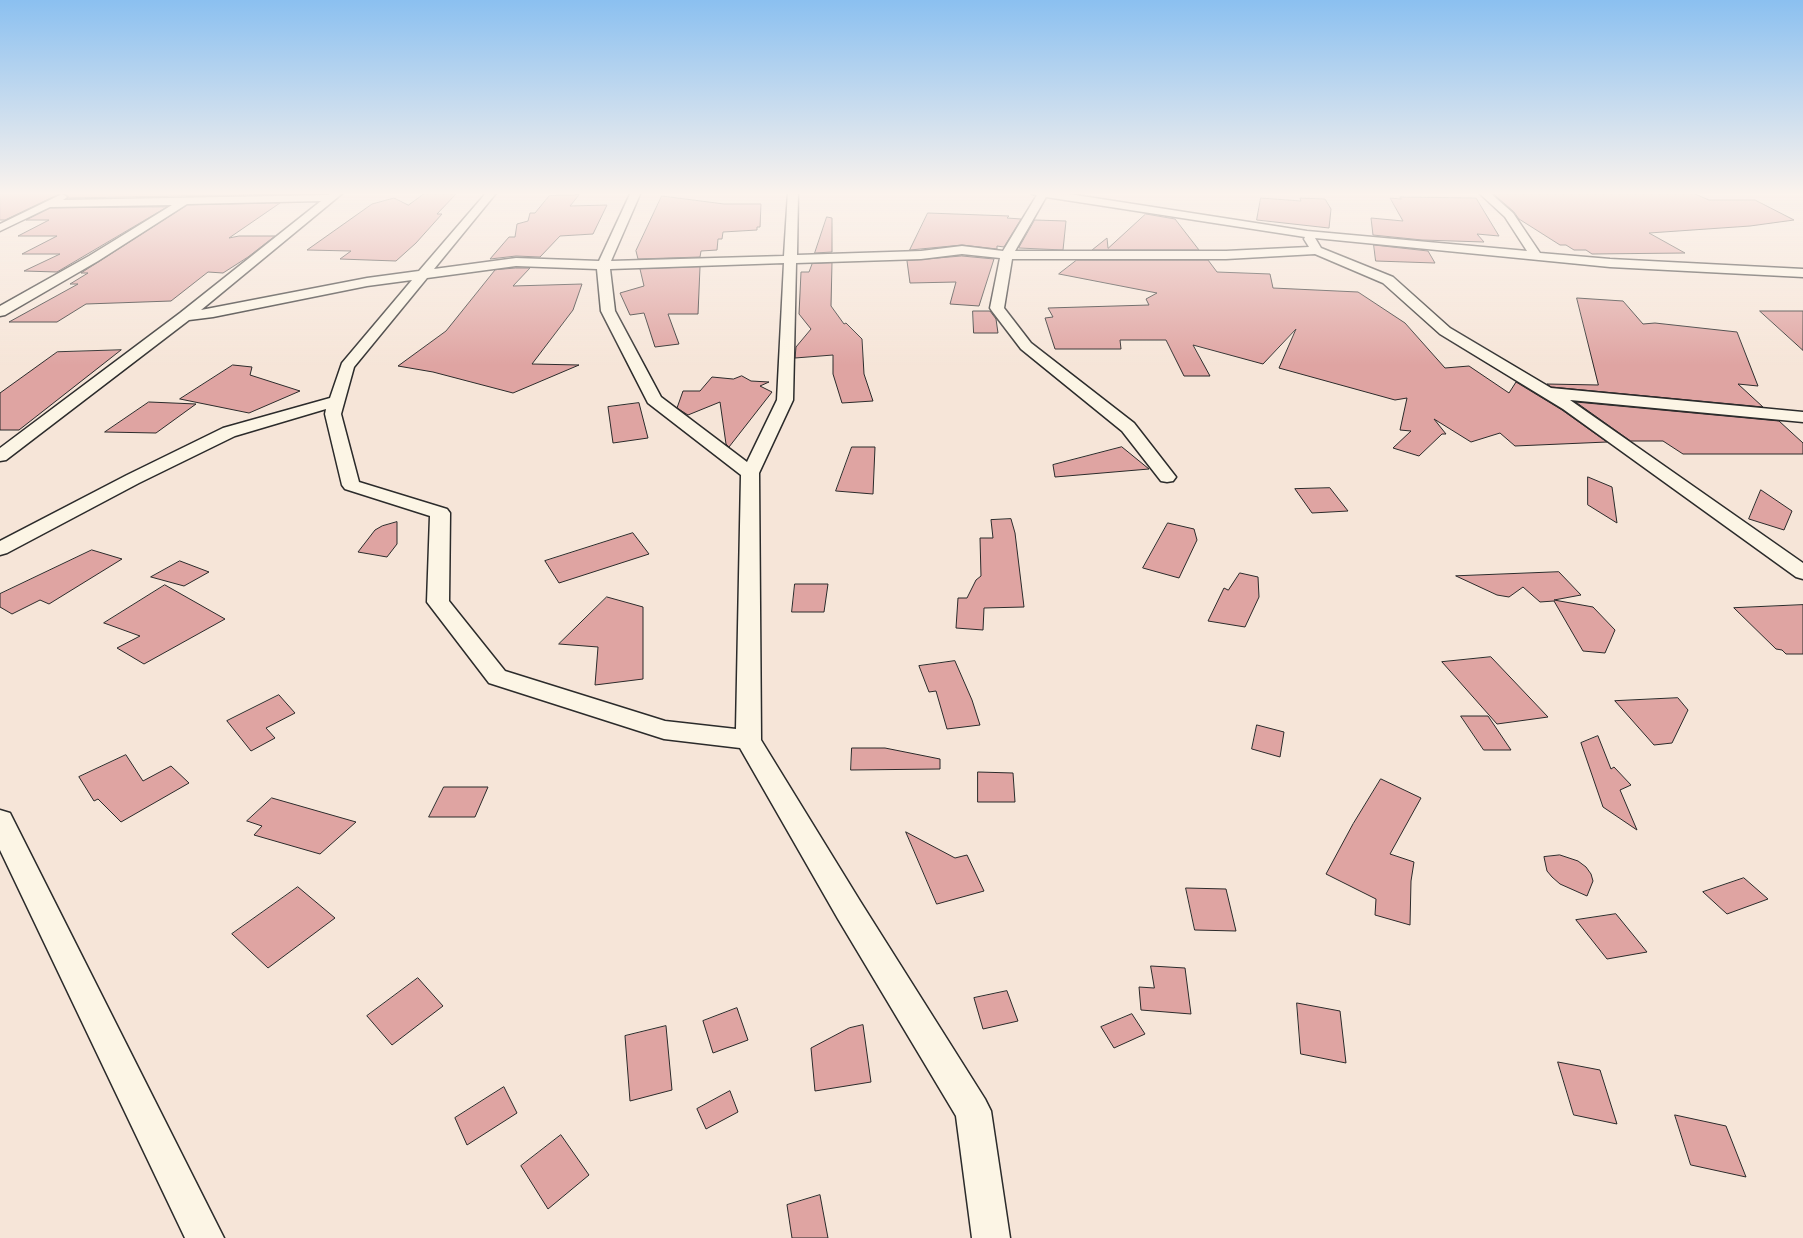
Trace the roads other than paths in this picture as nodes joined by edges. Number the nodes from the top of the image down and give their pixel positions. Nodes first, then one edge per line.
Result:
1 (106, 250) edge
2 (267, 250) edge
3 (443, 250) edge
4 (610, 250) edge
5 (790, 250) edge
6 (1010, 250) edge
7 (1318, 250) joint
8 (1471, 250) edge
9 (1532, 250) edge
10 (1007, 255) junction
11 (1536, 256) junction
12 (790, 258) junction
13 (603, 265) junction
14 (1802, 273) edge
15 (422, 275) junction
16 (0, 312) edge
17 (185, 316) junction
18 (1545, 393) junction
19 (337, 401) junction
20 (1803, 417) edge
21 (0, 456) edge
22 (750, 473) junction
23 (1167, 477) dead end
24 (0, 549) edge
25 (1803, 573) edge
26 (748, 740) junction
27 (0, 821) edge
28 (205, 1238) edge
29 (991, 1238) edge

1 - 16 street
2 - 17 street
3 - 15 street
4 - 13 street
5 - 12 street
6 - 10 street
7 - 10 street
7 - 18 street
8 - 11 street
9 - 11 street
10 - 12 street
10 - 23 street
11 - 14 street
12 - 13 street
12 - 22 street
13 - 15 street
13 - 22 street
15 - 17 street
15 - 19 street
17 - 21 street
18 - 20 street
18 - 25 street
19 - 24 street
19 - 26 street
22 - 26 street
26 - 29 street
27 - 28 street

